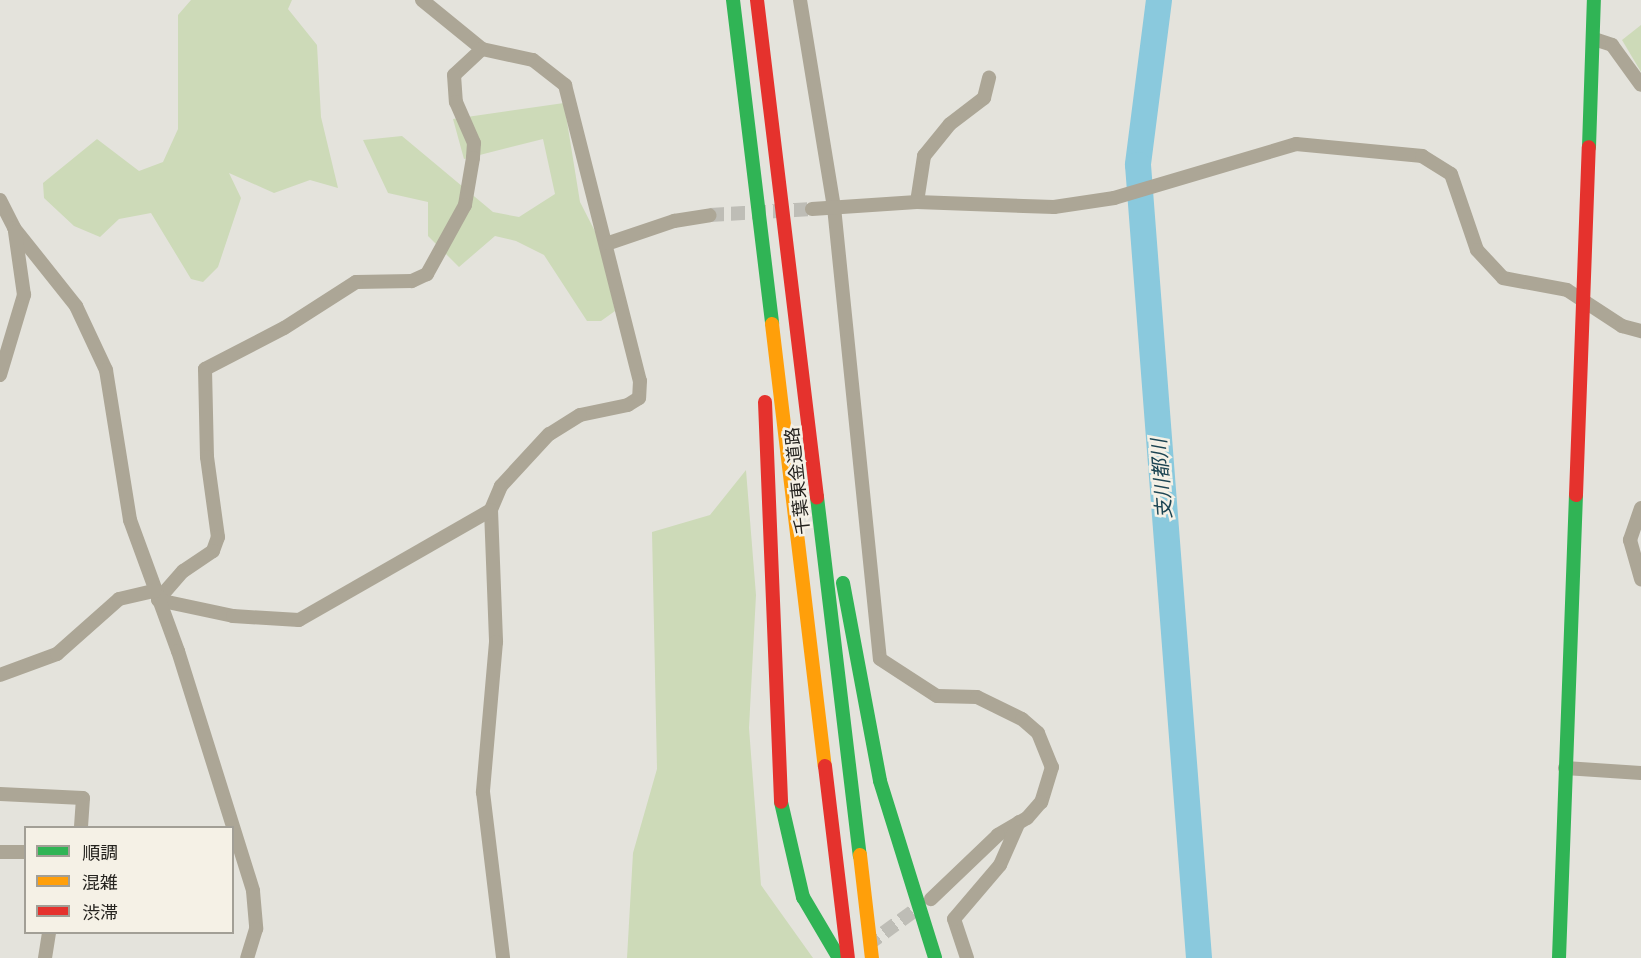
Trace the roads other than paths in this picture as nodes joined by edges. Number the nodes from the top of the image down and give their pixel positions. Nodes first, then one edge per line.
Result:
1 (422, 0) edge
2 (733, 0) edge
3 (757, 0) edge
4 (800, 0) edge
5 (1594, 0) edge
6 (1594, 39) junction
7 (482, 49) junction
8 (989, 78) dead end
9 (1641, 85) edge
10 (745, 108) junction
11 (0, 200) edge
12 (917, 202) junction
13 (834, 207) junction
14 (812, 209) tunnel mouth
15 (710, 215) tunnel mouth
16 (14, 228) junction
17 (609, 243) junction
18 (1584, 298) junction
19 (1641, 331) edge
20 (6, 337) edge
21 (0, 375) edge
22 (813, 451) junction
23 (1641, 508) edge
24 (491, 510) junction
25 (1641, 579) edge
26 (157, 595) junction
27 (0, 675) edge
28 (1565, 768) junction
29 (1641, 773) edge
30 (0, 794) edge
31 (1019, 822) junction
32 (81, 826) edge
33 (232, 826) edge
34 (234, 832) edge
35 (0, 852) edge
36 (24, 852) edge
37 (931, 899) tunnel mouth
38 (49, 934) edge
39 (45, 958) edge
40 (247, 958) edge
41 (503, 958) edge
42 (838, 958) edge
43 (848, 958) edge
44 (872, 958) edge
45 (935, 958) edge
46 (967, 958) edge
47 (1559, 958) edge

1 - 7 street
2 - 10 main road
3 - 22 main road, 千葉東金道路
4 - 13 street
5 - 6 main road
6 - 9 street
6 - 18 main road
7 - 17 street
7 - 26 street
8 - 12 street
10 - 42 main road
10 - 43 main road
11 - 16 street
12 - 13 street
12 - 18 street
13 - 14 street
13 - 31 street
15 - 17 street
16 - 20 street
16 - 26 street
17 - 24 street
18 - 19 street
18 - 28 main road
20 - 21 street
22 - 44 main road, 千葉東金道路
22 - 45 main road
23 - 25 street
24 - 26 street
24 - 41 street
26 - 27 street
26 - 33 street
28 - 29 street
28 - 47 main road
30 - 32 street
31 - 37 street
31 - 46 street
34 - 40 street
35 - 36 street
38 - 39 street

